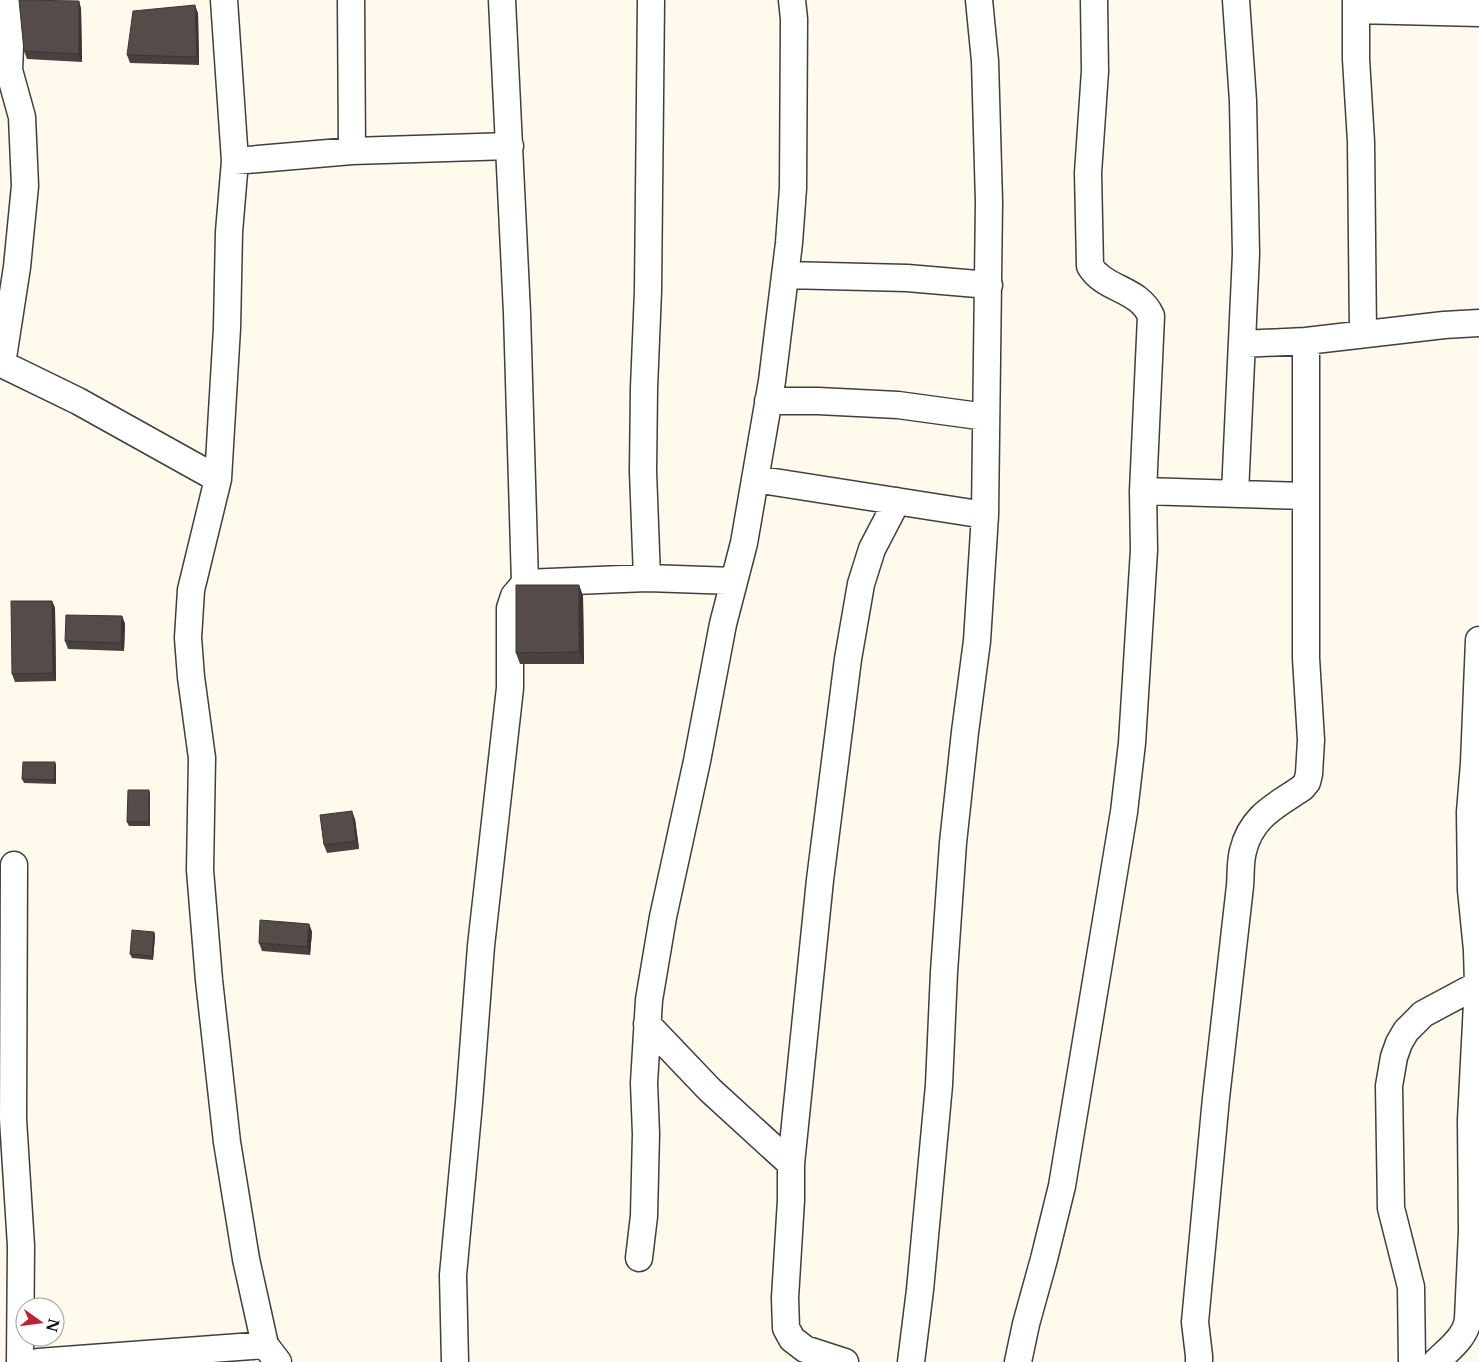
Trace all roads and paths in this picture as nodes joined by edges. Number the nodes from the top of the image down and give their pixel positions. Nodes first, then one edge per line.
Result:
1 (12, 0) edge
2 (224, 0) edge
3 (351, 0) edge
4 (502, 0) edge
5 (651, 0) edge
6 (792, 0) edge
7 (979, 0) edge
8 (1094, 0) edge
9 (1236, 0) edge
10 (1356, 5) edge
11 (1479, 13) edge
12 (5, 70) edge
13 (510, 146) junction
14 (352, 151) junction
15 (235, 161) junction
16 (785, 275) junction
17 (989, 285) junction
18 (1479, 323) edge
19 (1363, 334) junction
20 (1306, 341) junction
21 (1242, 344) junction
22 (1, 364) edge
23 (768, 401) junction
24 (986, 417) junction
25 (218, 479) junction
26 (755, 479) junction
27 (1143, 491) junction
28 (1235, 493) junction
29 (1306, 496) junction
30 (897, 501) junction
31 (985, 515) junction
32 (647, 578) junction
33 (734, 581) junction
34 (525, 583) junction
35 (1479, 640) edge
36 (1477, 763) edge
37 (14, 866) dead end
38 (1479, 984) edge
39 (647, 1024) junction
40 (791, 1164) junction
41 (639, 1258) dead end
42 (272, 1354) edge
43 (20, 1362) edge
44 (38, 1362) edge
45 (455, 1362) edge
46 (845, 1362) edge
47 (911, 1362) edge
48 (1018, 1362) edge
49 (1199, 1362) edge
50 (1412, 1362) edge
51 (1436, 1362) edge

1 - 12 street
2 - 15 street
3 - 14 street
4 - 13 street
5 - 32 street
6 - 16 street
7 - 17 street
8 - 27 street
9 - 21 street
10 - 11 street
10 - 19 street
12 - 22 street
13 - 14 street
13 - 34 street
14 - 15 street
15 - 25 street
16 - 17 street
16 - 23 street
17 - 24 street
18 - 19 street
19 - 20 street
20 - 21 street
20 - 29 street
21 - 28 street
22 - 25 street
23 - 24 street
23 - 26 street
24 - 31 street
25 - 42 street
26 - 30 street
26 - 33 street
27 - 28 street
27 - 48 street
28 - 29 street
29 - 49 street
30 - 31 street
30 - 40 street
31 - 47 street
32 - 33 street
32 - 34 street
33 - 39 street
34 - 45 street
35 - 36 street
36 - 38 street
37 - 43 street
38 - 50 street
38 - 51 street
39 - 40 street
39 - 41 street
40 - 46 street
42 - 44 street

